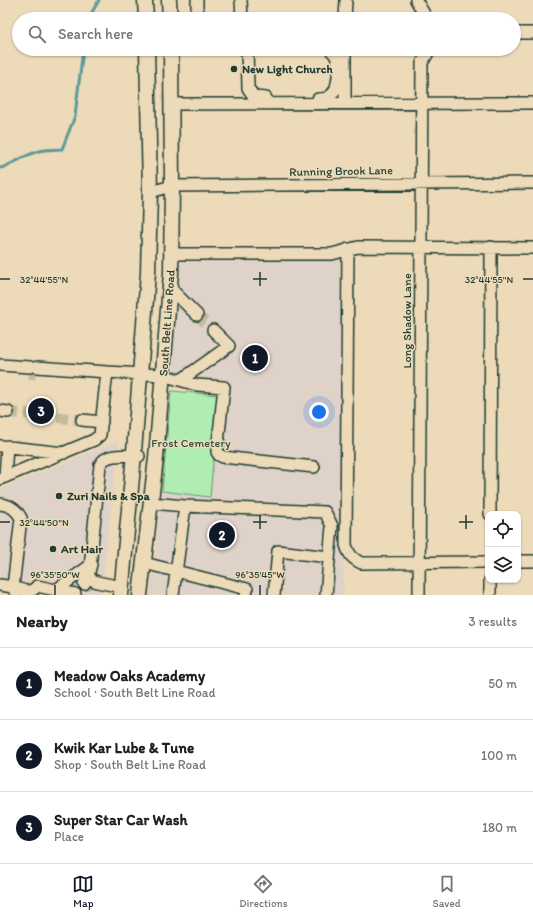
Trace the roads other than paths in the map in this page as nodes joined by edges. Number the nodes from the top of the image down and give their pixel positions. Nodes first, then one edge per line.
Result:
1 (145, 0) edge
2 (169, 0) edge
3 (197, 0) edge
4 (241, 0) edge
5 (346, 0) edge
6 (416, 0) edge
7 (146, 12) edge
8 (170, 12) edge
9 (197, 12) edge
10 (242, 12) edge
11 (345, 12) edge
12 (424, 12) edge
13 (521, 33) edge
14 (533, 33) edge
15 (146, 56) edge
16 (171, 56) edge
17 (248, 56) edge
18 (335, 56) edge
19 (345, 56) edge
20 (426, 56) edge
21 (345, 103) junction
22 (421, 103) junction
23 (533, 103) edge
24 (171, 104) junction
25 (533, 183) edge
26 (421, 184) junction
27 (172, 186) junction
28 (150, 192) junction
29 (421, 246) junction
30 (491, 247) junction
31 (533, 248) edge
32 (348, 249) junction
33 (171, 254) junction
34 (170, 288) junction
35 (197, 315) tunnel mouth
36 (213, 330) tunnel mouth
37 (4, 365) edge
38 (107, 372) junction
39 (140, 373) junction
40 (162, 375) junction
41 (181, 380) junction
42 (82, 420) tunnel mouth
43 (102, 422) junction
44 (3, 446) edge
45 (65, 453) junction
46 (136, 456) junction
47 (314, 467) dead end
48 (2, 478) edge
49 (150, 502) junction
50 (0, 504) edge
51 (185, 506) junction
52 (490, 511) edge
53 (329, 557) junction
54 (521, 561) edge
55 (533, 561) edge
56 (420, 562) junction
57 (485, 562) edge
58 (144, 563) junction
59 (91, 565) junction
60 (177, 571) junction
61 (490, 583) edge
62 (0, 585) edge
63 (56, 590) junction
64 (15, 591) edge
65 (121, 591) edge
66 (75, 594) edge
67 (140, 595) edge
68 (173, 595) edge
69 (246, 595) edge
70 (274, 595) edge
71 (326, 595) edge
72 (420, 595) edge
73 (490, 595) edge

1 - 7 main road
2 - 8 main road
3 - 9 street
4 - 10 street
5 - 11 street
6 - 12 street
13 - 14 street
15 - 28 main road, South Belt Line Road
16 - 24 main road, South Belt Line Road
17 - 18 street
19 - 21 street
20 - 22 street, Long Shadow Lane
21 - 22 street
21 - 24 street
22 - 23 street
22 - 26 street, Long Shadow Lane
24 - 27 main road, South Belt Line Road
25 - 26 street, Running Brook Lane
26 - 27 street, Running Brook Lane
26 - 29 street, Long Shadow Lane
27 - 28 street, Running Brook Lane
27 - 33 main road, South Belt Line Road
28 - 39 main road, South Belt Line Road
29 - 30 street
29 - 32 street
29 - 56 street, Long Shadow Lane
30 - 31 street
30 - 52 street
32 - 33 street
32 - 56 street
33 - 34 main road, South Belt Line Road
34 - 35 street
34 - 40 main road, South Belt Line Road
36 - 41 street
37 - 38 street
38 - 39 street
38 - 43 street
39 - 40 street
39 - 46 main road, South Belt Line Road
40 - 41 street
40 - 49 main road, South Belt Line Road
41 - 47 street
42 - 43 street
43 - 45 street
44 - 45 street
44 - 48 street
45 - 48 street
46 - 49 main road
46 - 59 street
46 - 65 main road
49 - 51 street
49 - 58 main road, South Belt Line Road
50 - 64 street
51 - 53 street
51 - 60 street
53 - 70 street
53 - 71 street
54 - 55 street
56 - 57 street
56 - 72 street, Long Shadow Lane
58 - 60 street
58 - 67 main road, South Belt Line Road
59 - 63 street
59 - 65 street
60 - 68 street
60 - 69 street
61 - 73 street
62 - 64 street
63 - 64 street
63 - 66 street

